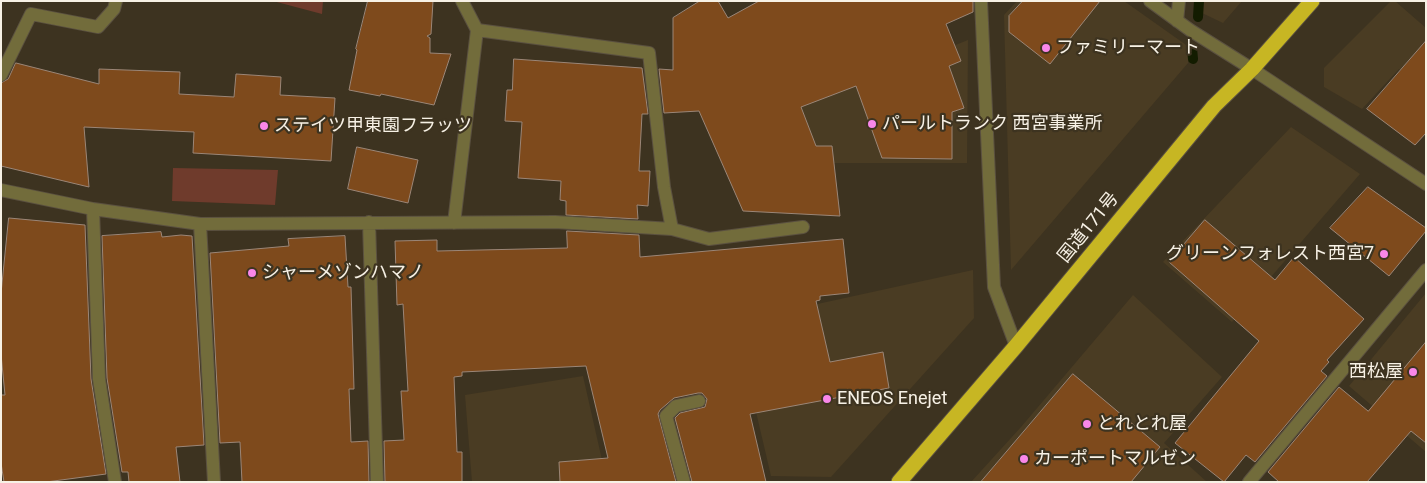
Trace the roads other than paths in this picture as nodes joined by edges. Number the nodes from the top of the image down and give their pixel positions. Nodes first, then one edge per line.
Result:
1 (116, 1) edge
2 (462, 1) edge
3 (981, 1) edge
4 (1150, 1) edge
5 (1179, 1) edge
6 (1312, 1) edge
7 (1177, 22) junction
8 (477, 30) junction
9 (1252, 69) junction
10 (1, 75) edge
11 (1426, 184) edge
12 (1, 190) edge
13 (93, 209) junction
14 (369, 222) junction
15 (454, 223) junction
16 (200, 224) junction
17 (802, 227) dead end
18 (672, 229) junction
19 (1426, 270) edge
20 (1016, 346) junction
21 (699, 400) dead end
22 (115, 482) edge
23 (214, 482) edge
24 (377, 482) edge
25 (684, 482) edge
26 (899, 482) edge
27 (1249, 482) edge

1 - 10 street
2 - 8 street
3 - 20 street
4 - 7 street
5 - 7 street
6 - 9 highway, 国道171号
7 - 9 street
8 - 15 street
8 - 18 street
9 - 11 street
9 - 20 highway, 国道171号
12 - 13 street
13 - 16 street
13 - 22 street
14 - 15 street
14 - 16 street
14 - 24 street
15 - 18 street
16 - 23 street
17 - 18 street
19 - 27 street
20 - 26 highway, 国道171号
21 - 25 street

